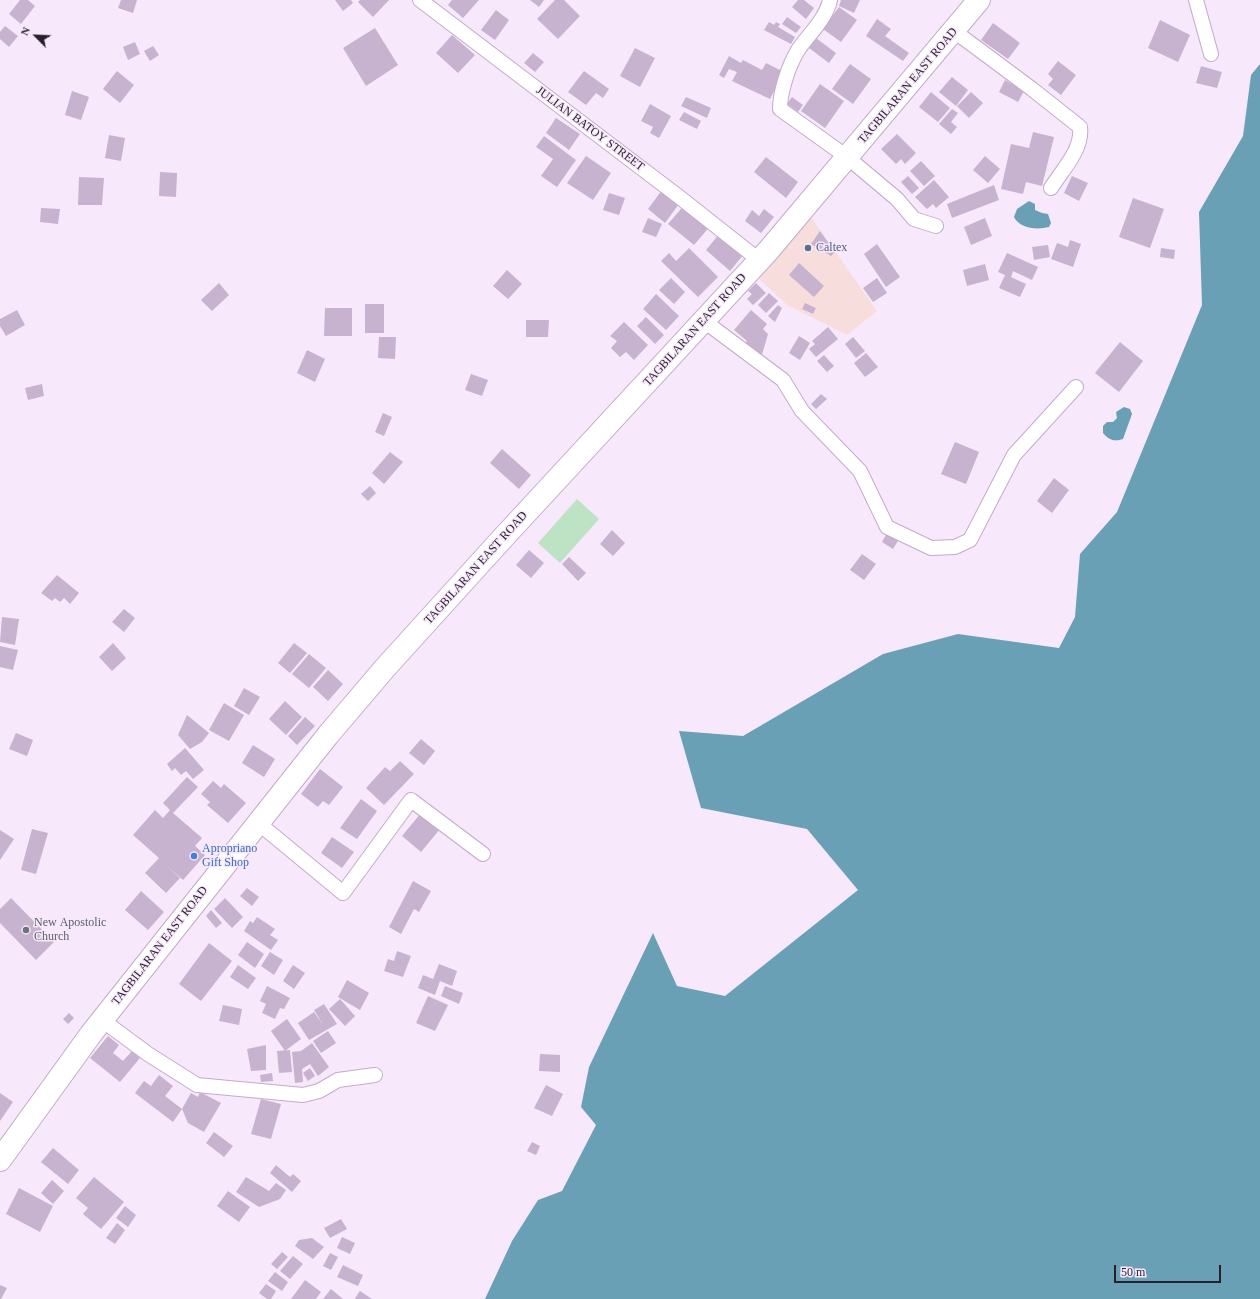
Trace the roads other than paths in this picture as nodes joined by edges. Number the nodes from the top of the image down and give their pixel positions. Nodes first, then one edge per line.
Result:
1 (420, 0) edge
2 (830, 0) edge
3 (979, 0) edge
4 (1196, 0) edge
5 (954, 31) junction
6 (1211, 54) dead end
7 (847, 157) junction
8 (1051, 188) dead end
9 (936, 226) dead end
10 (759, 260) junction
11 (704, 321) junction
12 (1076, 387) dead end
13 (257, 822) junction
14 (483, 854) dead end
15 (102, 1020) junction
16 (375, 1075) dead end
17 (0, 1160) edge

1 - 10 street, JULIAN BATOY STREET
2 - 7 street
3 - 5 main road, TAGBILARAN EAST ROAD
4 - 6 street
5 - 7 main road, TAGBILARAN EAST ROAD
5 - 8 street
7 - 9 street
7 - 10 main road, TAGBILARAN EAST ROAD
10 - 11 main road, TAGBILARAN EAST ROAD
11 - 12 street
11 - 13 main road, TAGBILARAN EAST ROAD
13 - 14 street
13 - 15 main road, TAGBILARAN EAST ROAD
15 - 16 street
15 - 17 main road, TAGBILARAN EAST ROAD

